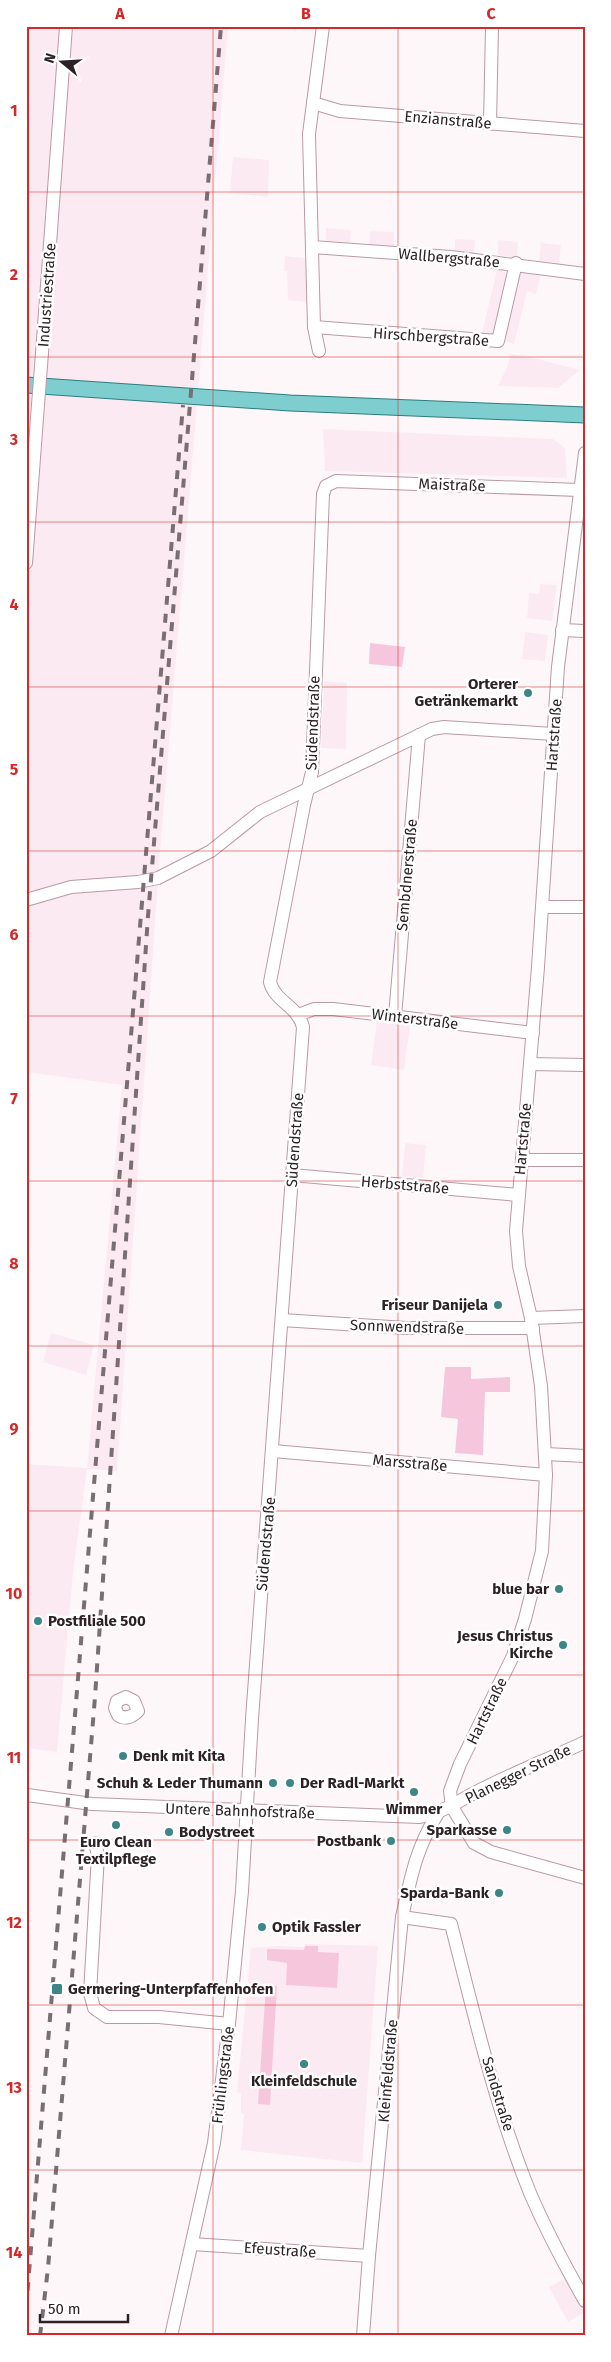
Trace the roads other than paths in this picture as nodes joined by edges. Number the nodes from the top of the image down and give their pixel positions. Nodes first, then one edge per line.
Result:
1 (66, 26) edge
2 (324, 26) edge
3 (492, 26) edge
4 (312, 103) junction
5 (490, 124) junction
6 (585, 131) edge
7 (312, 247) junction
8 (516, 264) junction
9 (585, 274) edge
10 (314, 327) junction
11 (319, 351) dead end
12 (26, 385) edge
13 (585, 416) edge
14 (31, 428) edge
15 (585, 453) edge
16 (326, 486) joint
17 (579, 490) junction
18 (26, 563) edge
19 (562, 630) junction
20 (585, 631) edge
21 (553, 734) junction
22 (419, 735) junction
23 (307, 790) junction
24 (26, 900) edge
25 (542, 907) junction
26 (585, 907) edge
27 (298, 1015) junction
28 (395, 1016) junction
29 (533, 1033) junction
30 (530, 1064) junction
31 (585, 1064) edge
32 (522, 1160) junction
33 (585, 1160) edge
34 (292, 1175) junction
35 (518, 1195) junction
36 (585, 1316) edge
37 (282, 1320) junction
38 (532, 1323) junction
39 (273, 1451) junction
40 (546, 1454) junction
41 (585, 1456) edge
42 (546, 1475) junction
43 (585, 1742) edge
44 (26, 1792) edge
45 (452, 1807) junction
46 (247, 1811) junction
47 (438, 1813) junction
48 (95, 1844) dead end
49 (585, 1878) edge
50 (108, 1884) dead end
51 (95, 1891) junction
52 (402, 1917) junction
53 (229, 2024) junction
54 (192, 2244) junction
55 (369, 2256) junction
56 (585, 2301) edge
57 (171, 2336) edge
58 (363, 2336) edge

1 - 14 street, Industriestraße, bridge
2 - 4 street
3 - 5 street
4 - 5 street, Enzianstraße
4 - 7 street
5 - 6 street, Enzianstraße
7 - 8 street, Wallbergstraße
7 - 10 street
8 - 9 street, Wallbergstraße
8 - 10 street, Hirschbergstraße
10 - 11 street
12 - 13 main road
14 - 18 street, Industriestraße
15 - 17 street, Hartstraße
16 - 17 street, Maistraße
16 - 23 street, Südendstraße
17 - 19 street, Hartstraße
19 - 20 street
19 - 21 street, Hartstraße
21 - 22 street
21 - 25 street, Hartstraße
22 - 23 street
22 - 28 street, Sembdnerstraße
23 - 24 street
23 - 27 street, Südendstraße
25 - 26 street
25 - 29 street, Hartstraße
27 - 28 street, Winterstraße
27 - 34 street, Südendstraße
28 - 29 street, Winterstraße
29 - 30 street, Hartstraße
30 - 31 street
30 - 32 street, Hartstraße
32 - 33 street
32 - 35 street, Hartstraße
34 - 35 street, Herbststraße
34 - 37 street, Südendstraße
35 - 38 street, Hartstraße
36 - 38 street, Sonnwendstraße
37 - 38 street, Sonnwendstraße
37 - 39 street, Südendstraße
38 - 40 street, Hartstraße
39 - 42 street, Marsstraße
39 - 46 street, Südendstraße
40 - 41 street
40 - 42 street, Hartstraße
42 - 45 street, Hartstraße
43 - 45 street, Planegger Straße
44 - 46 street, Untere Bahnhofstraße
45 - 47 street, Untere Bahnhofstraße
45 - 49 street
46 - 47 street, Untere Bahnhofstraße
46 - 53 street, Frühlingstraße
47 - 52 street, Kleinfeldstraße
48 - 51 street
50 - 51 street
51 - 53 street
52 - 55 street, Kleinfeldstraße
52 - 56 street, Sandstraße
53 - 54 street, Frühlingstraße
54 - 55 street, Efeustraße
54 - 57 street, Frühlingstraße
55 - 58 street, Kleinfeldstraße

